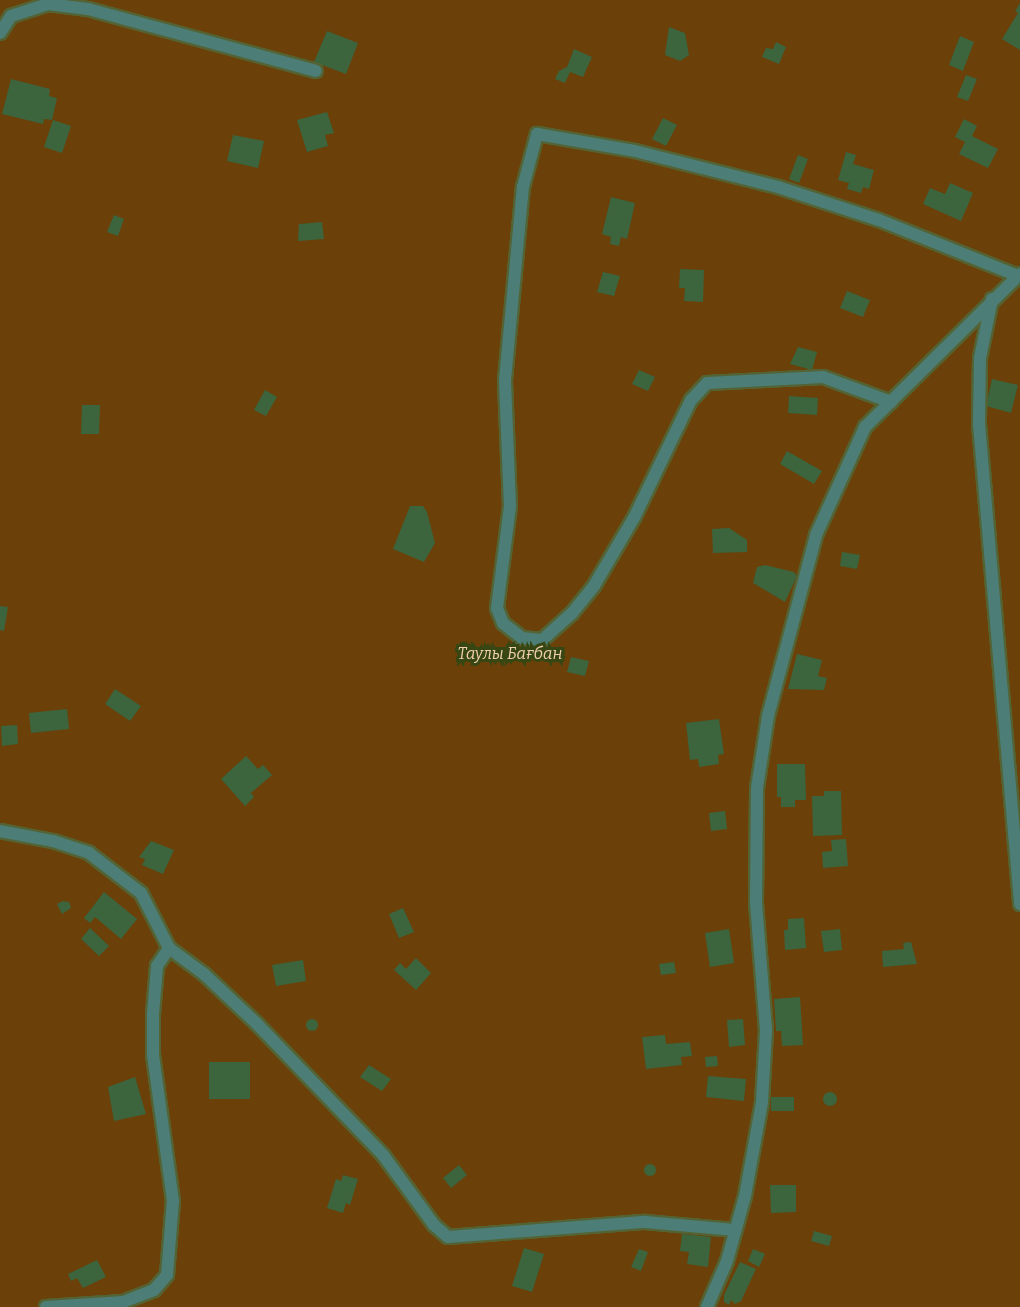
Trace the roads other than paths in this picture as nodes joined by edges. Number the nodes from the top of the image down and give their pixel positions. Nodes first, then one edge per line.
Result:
1 (0, 33) edge
2 (316, 71) dead end
3 (1018, 275) edge
4 (992, 298) junction
5 (891, 402) junction
6 (0, 831) edge
7 (1020, 904) edge
8 (169, 948) junction
9 (735, 1230) junction
10 (144, 1301) edge
11 (46, 1307) edge
12 (707, 1307) edge

1 - 2 street
3 - 4 street
3 - 5 street
4 - 5 street
4 - 7 street
5 - 9 street
6 - 8 street
8 - 9 street
8 - 10 street
9 - 12 street
10 - 11 street

